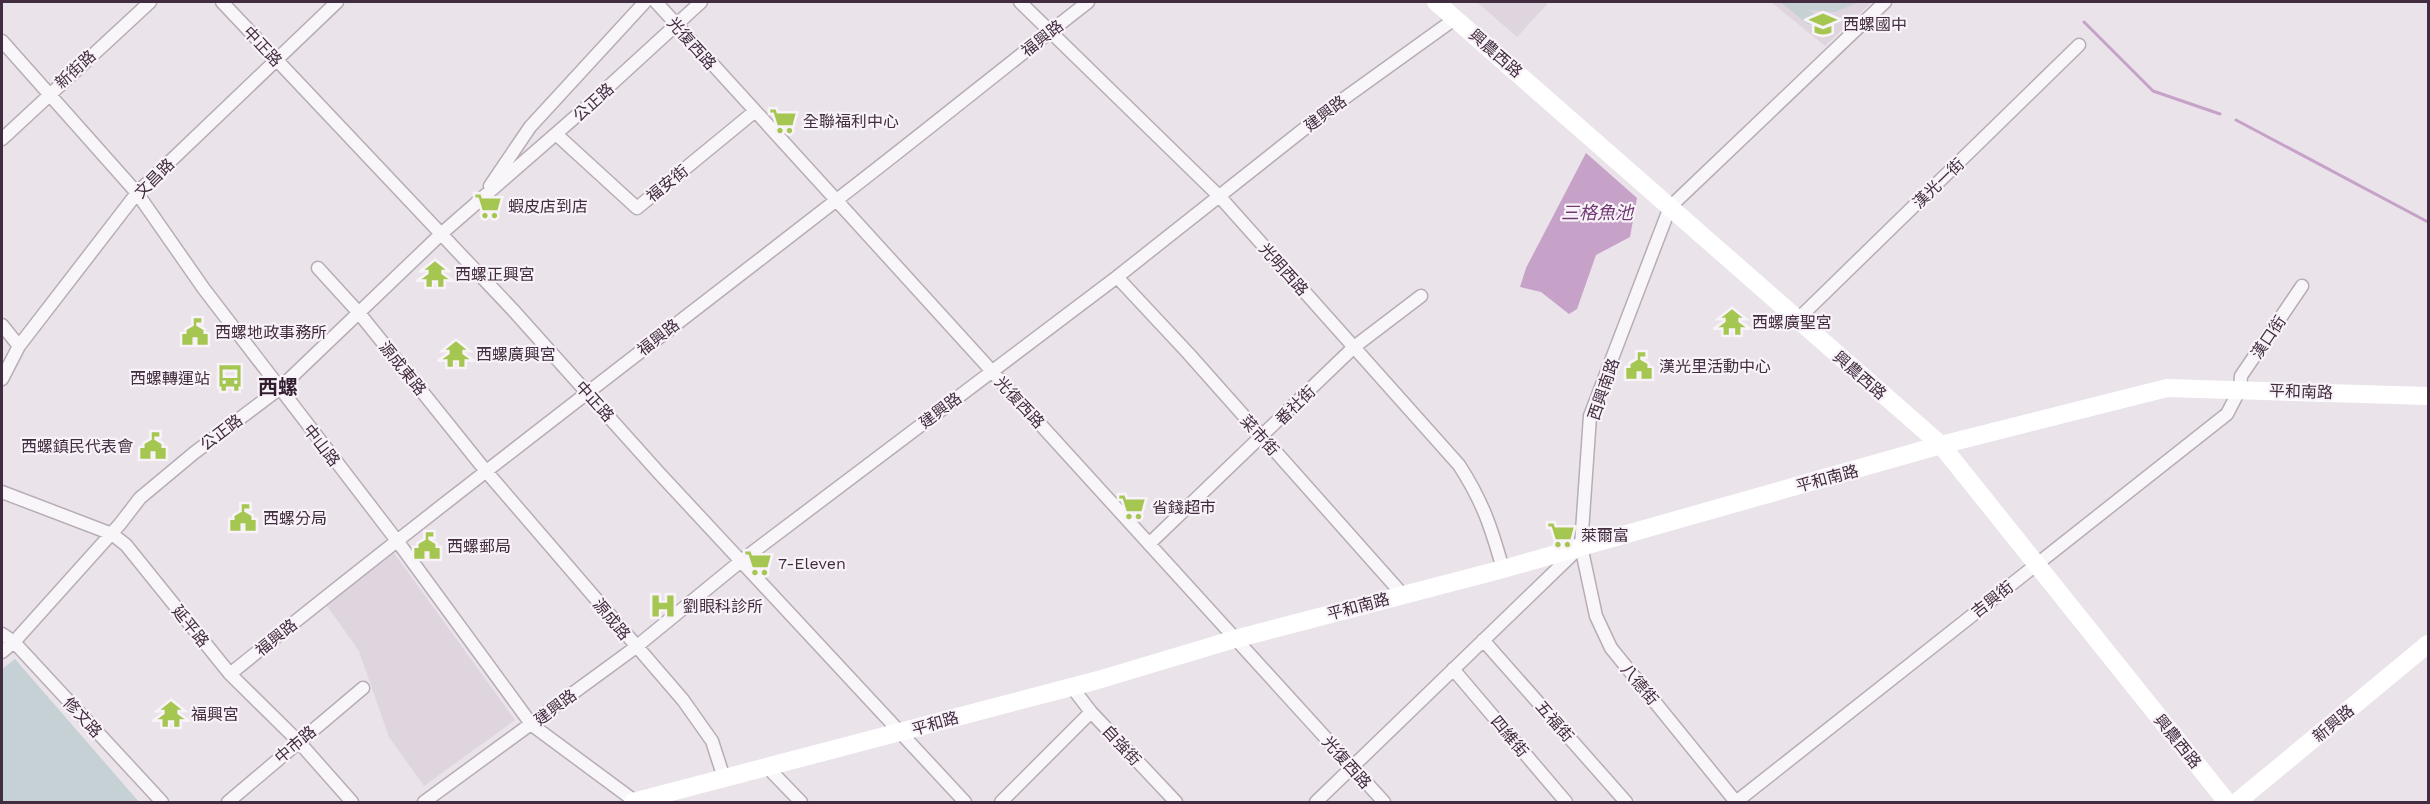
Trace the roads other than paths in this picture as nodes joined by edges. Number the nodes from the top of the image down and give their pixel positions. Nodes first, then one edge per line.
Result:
1 (150, 2) edge
2 (222, 2) edge
3 (337, 2) edge
4 (645, 2) edge
5 (656, 2) edge
6 (701, 2) edge
7 (1020, 2) edge
8 (1088, 2) edge
9 (1436, 2) edge
10 (1885, 2) edge
11 (1456, 18) junction
12 (676, 24) junction
13 (1050, 31) junction
14 (2, 41) edge
15 (2079, 45) dead end
16 (277, 61) junction
17 (49, 93) junction
18 (754, 112) junction
19 (556, 134) junction
20 (2, 139) edge
21 (137, 193) junction
22 (1220, 197) junction
23 (480, 200) junction
24 (835, 201) junction
25 (1670, 207) junction
26 (441, 234) junction
27 (318, 268) dead end
28 (1116, 277) junction
29 (2302, 286) dead end
30 (1421, 296) dead end
31 (359, 313) junction
32 (1797, 320) junction
33 (2, 325) edge
34 (20, 346) junction
35 (1354, 348) junction
36 (992, 372) junction
37 (2, 379) edge
38 (279, 389) junction
39 (2240, 389) junction
40 (587, 392) junction
41 (2428, 396) edge
42 (1262, 437) junction
43 (1941, 446) junction
44 (485, 470) junction
45 (2, 492) edge
46 (112, 534) junction
47 (398, 543) junction
48 (1149, 544) junction
49 (1581, 546) junction
50 (741, 561) junction
51 (2037, 564) junction
52 (1503, 568) junction
53 (1403, 595) junction
54 (2, 634) edge
55 (1235, 639) junction
56 (1483, 640) junction
57 (14, 642) junction
58 (2428, 644) edge
59 (636, 647) junction
60 (2, 652) edge
61 (1453, 669) junction
62 (230, 674) junction
63 (1071, 686) junction
64 (363, 688) dead end
65 (1090, 712) junction
66 (532, 725) junction
67 (902, 732) junction
68 (297, 741) junction
69 (767, 767) junction
70 (1352, 767) junction
71 (724, 778) junction
72 (162, 802) edge
73 (228, 802) edge
74 (352, 802) edge
75 (424, 802) edge
76 (635, 802) edge
77 (801, 802) edge
78 (965, 802) edge
79 (1001, 802) edge
80 (1176, 802) edge
81 (1316, 802) edge
82 (1384, 802) edge
83 (1566, 802) edge
84 (1626, 802) edge
85 (1736, 802) edge
86 (2228, 802) edge
87 (2237, 802) edge

1 - 17 street, 新街路
2 - 16 street, 中正路
3 - 16 street, 文昌路
4 - 23 street, 公正路
5 - 12 street, 光復西路
6 - 12 street, 公正路
7 - 13 street, 光明西路
8 - 13 street, 福興路
9 - 11 main road, 興農西路
10 - 25 street, 西興南路
11 - 22 street, 建興路
11 - 25 main road, 興農西路
12 - 18 street, 光復西路
12 - 19 street, 公正路
13 - 22 street, 光明西路
13 - 24 street, 福興路
14 - 17 street, 中山路
15 - 32 street, 漢光一街
16 - 21 street, 文昌路
16 - 26 street, 中正路
17 - 20 street, 新街路
17 - 21 street, 中山路
18 - 19 street, 福安街
18 - 24 street, 光復西路
19 - 23 street, 公正路
21 - 34 street, 文昌路
21 - 38 street, 中山路
22 - 28 street, 建興路
22 - 35 street, 光明西路
23 - 26 street, 公正路
24 - 36 street, 光復西路
24 - 40 street, 福興路
25 - 32 main road, 興農西路
25 - 49 street, 西興南路
26 - 31 street, 公正路
26 - 40 street, 中正路
27 - 31 street, 源成東路
28 - 36 street, 建興路
28 - 42 street, 菜市街
29 - 39 street, 漢口街
30 - 35 street, 番社街
31 - 38 street, 公正路
31 - 44 street, 源成東路
32 - 43 main road, 興農西路
33 - 34 street
34 - 37 street, 文昌路
35 - 42 street, 番社街
35 - 52 street, 光明西路
36 - 48 street, 光復西路
36 - 50 street, 建興路
38 - 46 street, 公正路
38 - 47 street, 中山路
39 - 41 main road, 平和南路
39 - 43 main road, 平和南路
39 - 51 street, 吉興街
40 - 44 street, 福興路
40 - 50 street, 中正路
42 - 48 street, 番社街
42 - 53 street, 菜市街
43 - 49 main road, 平和南路
43 - 51 main road, 興農西路
44 - 47 street, 福興路
44 - 59 street, 源成路
45 - 46 street, 延平路
46 - 57 street, 公正路
46 - 62 street, 延平路
47 - 62 street, 福興路
47 - 66 street, 中山路
48 - 55 street, 光復西路
49 - 52 main road, 平和南路
49 - 56 street
49 - 85 street, 八德街
50 - 59 street, 建興路
50 - 67 street, 中正路
51 - 85 street, 吉興街
51 - 86 main road, 興農西路
52 - 53 main road, 平和南路
53 - 55 main road, 平和南路
54 - 57 street, 修文路
55 - 63 main road, 平和路
55 - 70 street, 光復西路
56 - 61 street
56 - 84 street, 五福街
57 - 60 street, 公正路
57 - 72 street, 修文路
58 - 87 main road, 新興路
59 - 66 street, 建興路
59 - 71 street, 源成路
61 - 70 street
61 - 83 street, 四維街
62 - 68 street, 延平路
63 - 65 street, 自強街
63 - 67 main road, 平和路
64 - 68 street, 中市路
65 - 79 street
65 - 80 street, 自強街
66 - 75 street, 建興路
66 - 76 street, 中山路
67 - 69 main road, 平和路
67 - 78 street, 中正路
68 - 73 street, 中市路
68 - 74 street, 延平路
69 - 71 main road, 平和路
69 - 77 street
70 - 81 street
70 - 82 street, 光復西路
71 - 76 main road, 平和路

